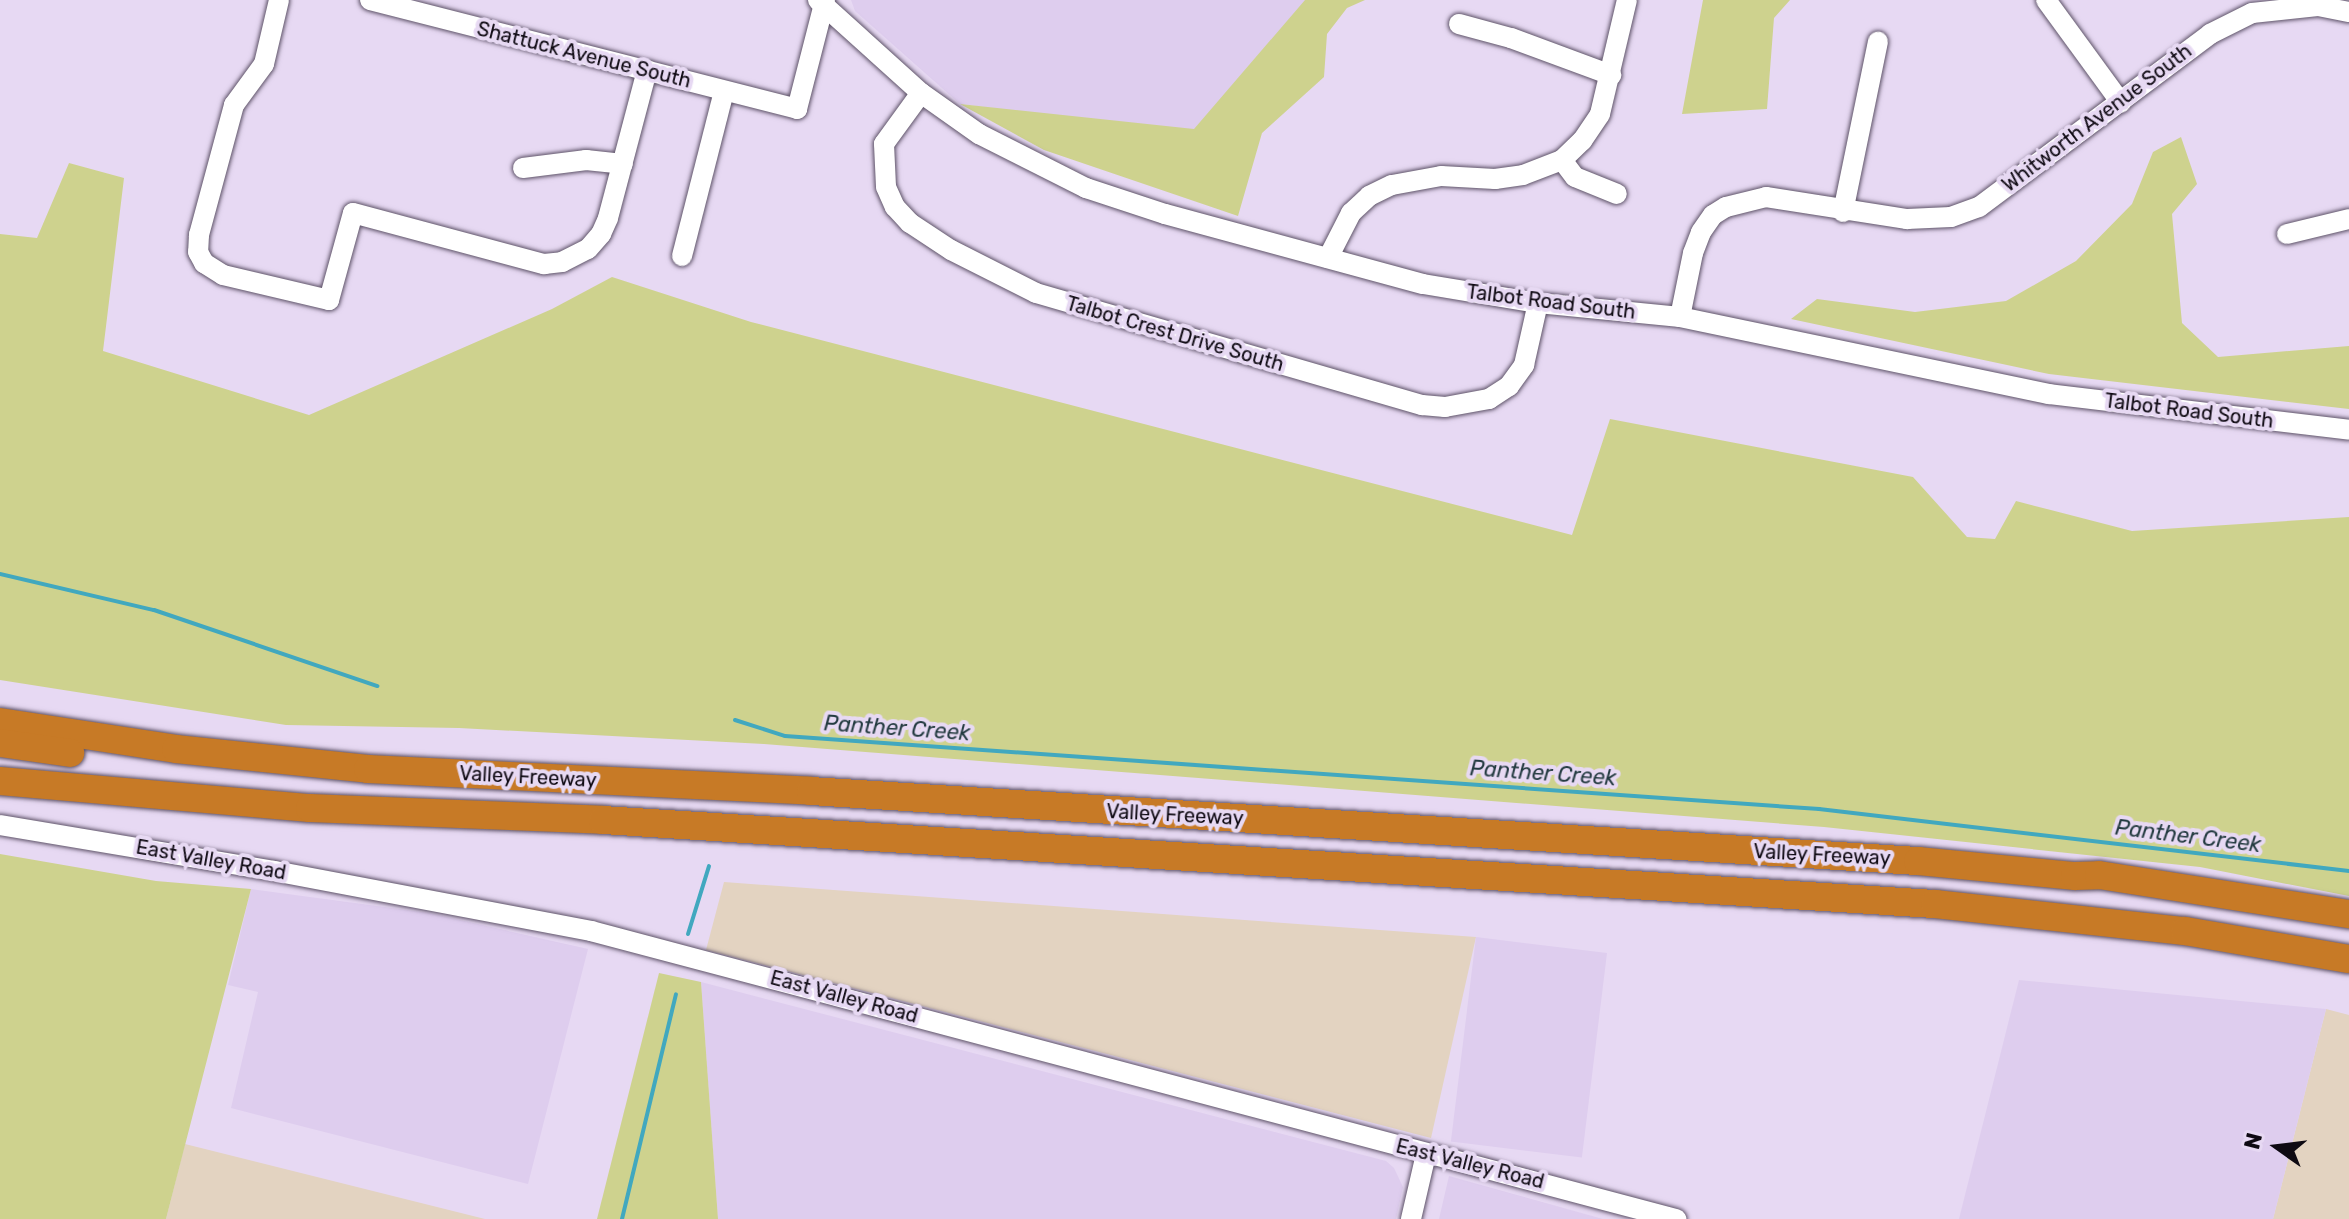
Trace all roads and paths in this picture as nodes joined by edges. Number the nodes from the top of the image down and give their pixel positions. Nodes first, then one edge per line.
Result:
1 (279, 0) edge
2 (370, 0) edge
3 (1627, 0) edge
4 (2046, 0) edge
5 (822, 2) edge
6 (2251, 7) edge
7 (2349, 12) edge
8 (1459, 24) dead end
9 (1878, 42) dead end
10 (647, 70) junction
11 (1611, 75) junction
12 (724, 91) junction
13 (921, 93) junction
14 (2121, 103) junction
15 (1562, 160) junction
16 (623, 164) junction
17 (523, 168) dead end
18 (1617, 194) dead end
19 (1843, 212) junction
20 (2349, 219) edge
21 (2287, 234) dead end
22 (682, 256) dead end
23 (1328, 258) junction
24 (1538, 303) junction
25 (1680, 317) junction
26 (2349, 430) edge
27 (0, 722) edge
28 (0, 743) edge
29 (0, 763) edge
30 (368, 769) junction
31 (0, 781) edge
32 (113, 793) junction
33 (0, 825) edge
34 (2075, 876) junction
35 (2349, 914) edge
36 (2349, 925) edge
37 (2349, 959) edge
38 (1426, 1154) junction
39 (1411, 1219) edge
40 (1676, 1219) edge

1 - 16 street
2 - 10 street, Shattuck Avenue South
3 - 11 street
4 - 14 street
5 - 12 street, Shattuck Avenue South
5 - 13 street, Talbot Road South
6 - 7 street, Whitworth Avenue South
6 - 14 street, Whitworth Avenue South
8 - 11 street
9 - 19 street
10 - 12 street, Shattuck Avenue South
10 - 16 street
11 - 15 street
12 - 22 street
13 - 23 street, Talbot Road South
13 - 24 street, Talbot Crest Drive South
14 - 19 street, Whitworth Avenue South
15 - 18 street
15 - 23 street
16 - 17 street
19 - 25 street, Whitworth Avenue South
20 - 21 street
23 - 24 street, Talbot Road South
24 - 25 street, Talbot Road South
25 - 26 street, Talbot Road South
27 - 30 highway, Valley Freeway
28 - 30 highway
29 - 32 highway
30 - 34 highway, Valley Freeway
31 - 32 highway, Valley Freeway
32 - 37 highway, Valley Freeway
33 - 38 street, East Valley Road
34 - 35 highway, Valley Freeway
34 - 36 highway
38 - 39 street
38 - 40 street, East Valley Road

